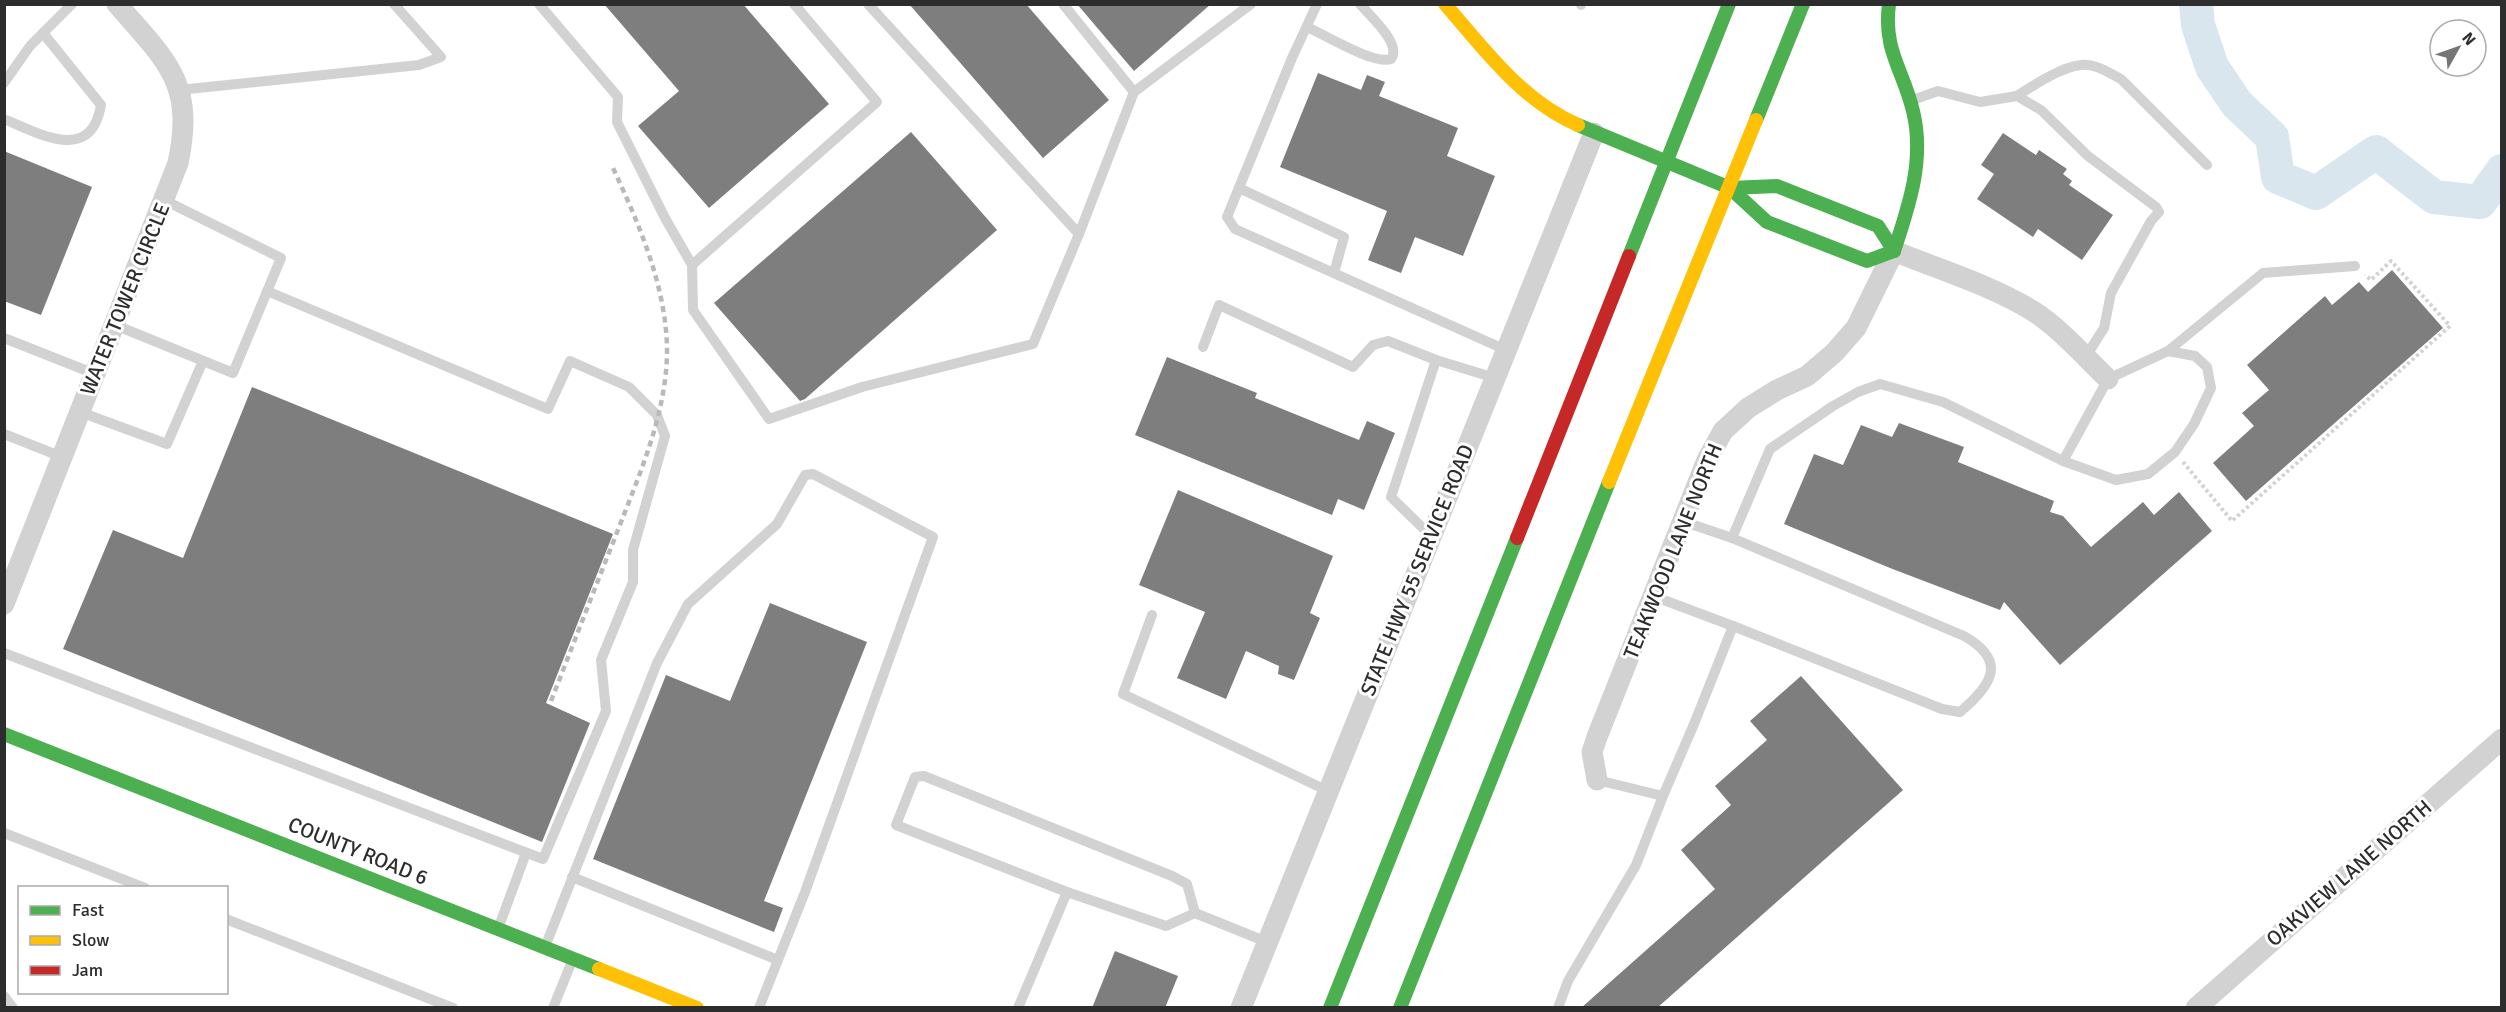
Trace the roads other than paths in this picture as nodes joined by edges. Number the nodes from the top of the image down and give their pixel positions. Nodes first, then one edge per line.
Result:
1 (72, 4) edge
2 (117, 4) edge
3 (394, 4) edge
4 (539, 4) edge
5 (794, 4) edge
6 (868, 4) edge
7 (1063, 4) edge
8 (1251, 4) edge
9 (1317, 4) edge
10 (1360, 4) edge
11 (1445, 4) edge
12 (1729, 4) edge
13 (1803, 4) edge
14 (1889, 4) edge
15 (1307, 27) junction
16 (43, 33) junction
17 (4, 83) edge
18 (179, 90) junction
19 (1134, 92) junction
20 (2017, 96) junction
21 (1909, 101) junction
22 (4, 119) edge
23 (1594, 133) junction
24 (1665, 162) junction
25 (2207, 165) dead end
26 (1730, 188) junction
27 (1239, 189) junction
28 (164, 200) junction
29 (1079, 234) junction
30 (1894, 251) junction
31 (692, 265) junction
32 (2355, 266) road end
33 (1334, 273) junction
34 (267, 291) junction
35 (115, 325) junction
36 (4, 338) edge
37 (1203, 347) dead end
38 (1506, 350) junction
39 (2168, 351) junction
40 (2085, 358) junction
41 (1436, 360) junction
42 (203, 361) junction
43 (95, 374) junction
44 (1495, 378) junction
45 (2108, 379) junction
46 (80, 412) junction
47 (4, 434) edge
48 (63, 457) junction
49 (2063, 461) junction
50 (1682, 521) junction
51 (1431, 536) junction
52 (1732, 538) junction
53 (1653, 596) junction
54 (4, 604) edge
55 (1152, 615) dead end
56 (1733, 626) junction
57 (4, 653) edge
58 (4, 734) edge
59 (2502, 739) edge
60 (1597, 780) joint
61 (1328, 791) junction
62 (1663, 796) junction
63 (4, 833) edge
64 (526, 853) junction
65 (572, 877) junction
66 (140, 886) edge
67 (1067, 892) junction
68 (1195, 913) junction
69 (228, 920) edge
70 (497, 929) junction
71 (1267, 942) junction
72 (545, 948) junction
73 (573, 958) junction
74 (777, 960) junction
75 (4, 996) edge
76 (13, 1008) edge
77 (453, 1008) edge
78 (553, 1008) edge
79 (697, 1008) edge
80 (759, 1008) edge
81 (1018, 1008) edge
82 (1241, 1008) edge
83 (1329, 1008) edge
84 (1400, 1008) edge
85 (1558, 1008) edge
86 (2196, 1008) edge

1 - 16 lane
2 - 18 street, WATER TOWER CIRCLE
3 - 18 lane
4 - 31 lane
5 - 31 lane
6 - 29 lane
7 - 19 lane
8 - 19 lane
9 - 15 lane
10 - 15 lane
11 - 23 main road
12 - 24 main road
13 - 26 main road
14 - 21 main road, TEAKWOOD LANE NORTH
15 - 27 lane
16 - 17 lane
16 - 22 lane
18 - 28 street, WATER TOWER CIRCLE
19 - 29 lane
20 - 21 lane
20 - 25 lane
20 - 40 lane
21 - 30 main road, TEAKWOOD LANE NORTH
23 - 24 main road
23 - 38 street, STATE HWY 55 SERVICE ROAD
24 - 26 main road
24 - 83 main road
26 - 30 main road
26 - 30 main road
26 - 84 main road
27 - 33 lane
27 - 33 lane
28 - 34 lane
28 - 35 street, WATER TOWER CIRCLE
29 - 31 lane
30 - 40 street
30 - 50 street, TEAKWOOD LANE NORTH
32 - 39 lane
33 - 38 lane
34 - 42 lane
34 - 64 lane
35 - 42 lane
35 - 43 street, WATER TOWER CIRCLE
36 - 43 lane
37 - 41 lane
38 - 44 street, STATE HWY 55 SERVICE ROAD
39 - 45 lane
39 - 49 lane
40 - 45 street
41 - 44 lane
41 - 51 lane
42 - 46 lane
43 - 46 street, WATER TOWER CIRCLE
44 - 51 street, STATE HWY 55 SERVICE ROAD
45 - 49 lane
46 - 48 street, WATER TOWER CIRCLE
47 - 48 lane
48 - 54 street, WATER TOWER CIRCLE
49 - 52 lane
50 - 52 lane
50 - 53 street, TEAKWOOD LANE NORTH
51 - 61 street, STATE HWY 55 SERVICE ROAD
52 - 56 lane
53 - 56 lane
53 - 60 street, TEAKWOOD LANE NORTH
55 - 61 lane
56 - 62 lane
57 - 64 lane
58 - 70 main road, COUNTY ROAD 6
59 - 86 street, OAKVIEW LANE NORTH
60 - 62 lane
61 - 71 street, STATE HWY 55 SERVICE ROAD
62 - 85 lane
63 - 66 lane
64 - 70 lane
65 - 72 lane
65 - 74 lane
65 - 74 lane
67 - 68 lane
67 - 68 lane
67 - 81 lane
68 - 71 lane
69 - 77 lane
70 - 72 main road, COUNTY ROAD 6
71 - 82 street, STATE HWY 55 SERVICE ROAD
72 - 73 main road, COUNTY ROAD 6
73 - 78 lane
73 - 79 main road, COUNTY ROAD 6
74 - 80 lane
75 - 76 lane

